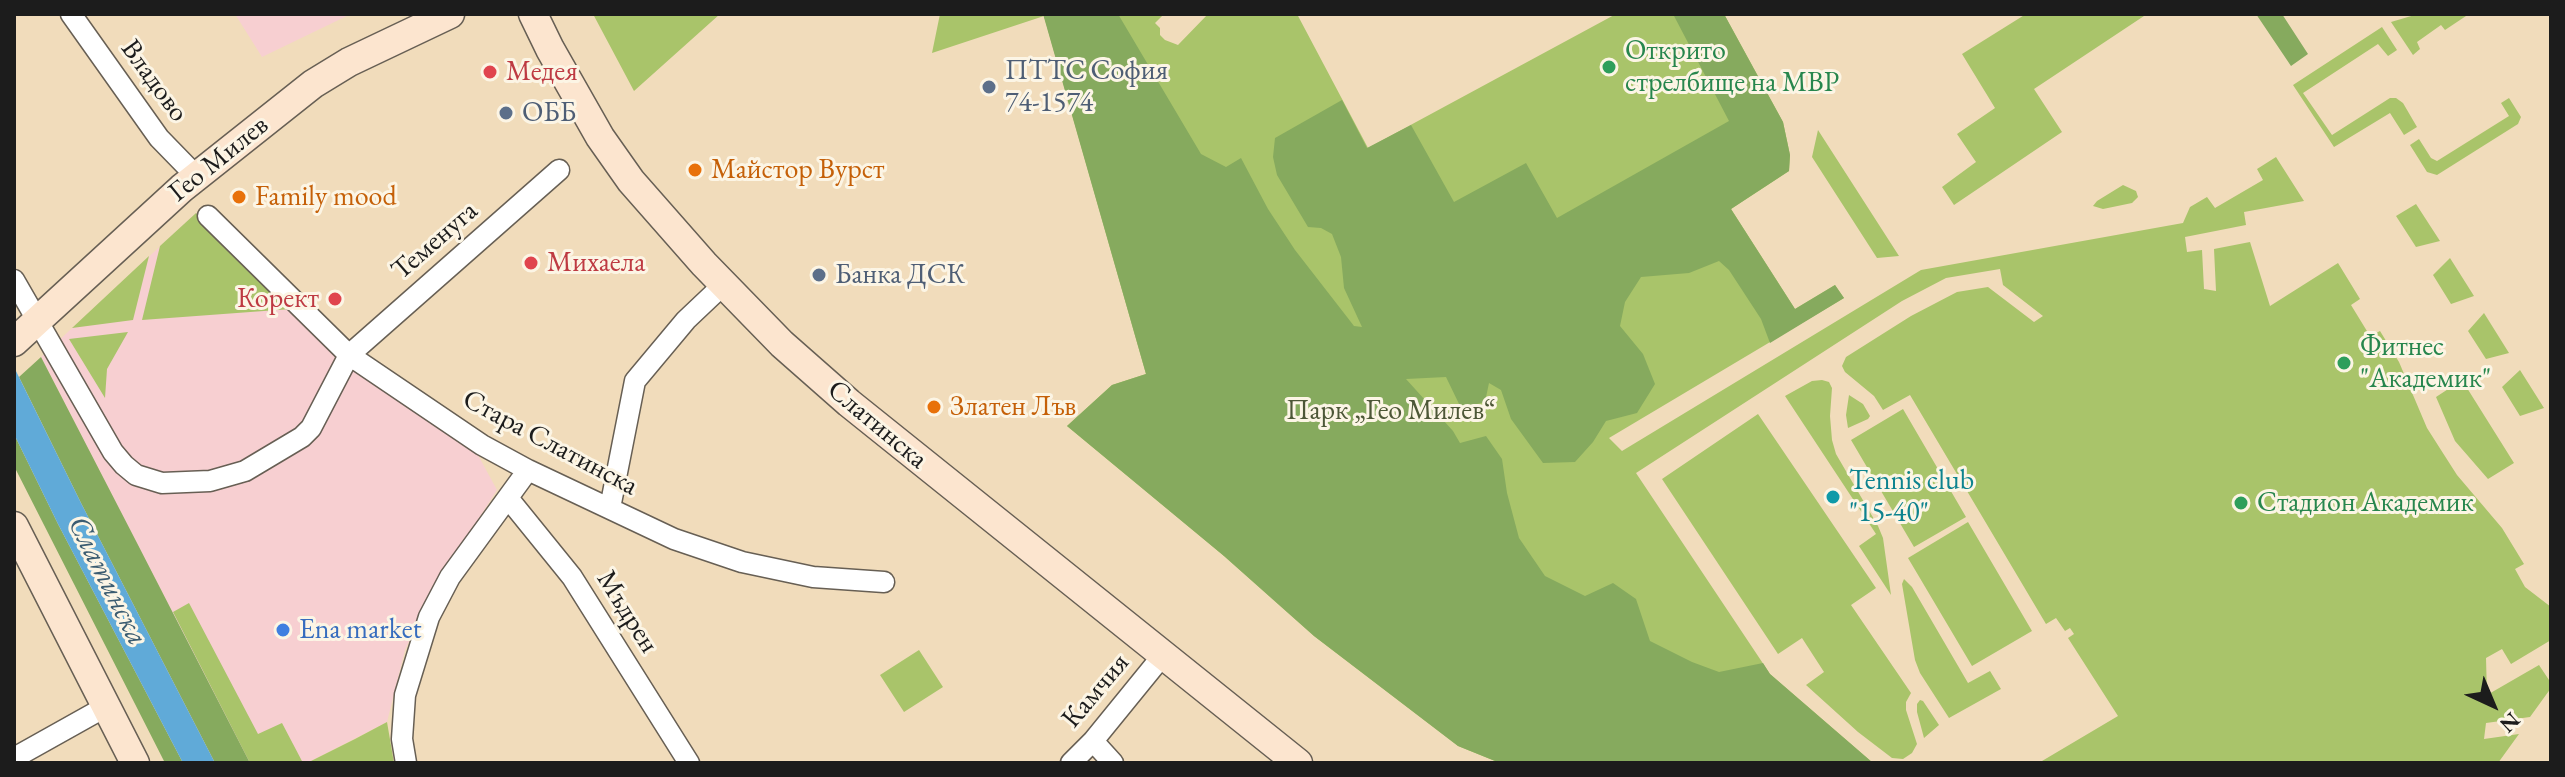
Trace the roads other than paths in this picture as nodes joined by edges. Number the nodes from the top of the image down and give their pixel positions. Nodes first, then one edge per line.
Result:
1 (71, 14) edge
2 (450, 14) edge
3 (533, 14) edge
4 (559, 170) dead end
5 (196, 176) junction
6 (208, 216) dead end
7 (14, 280) edge
8 (723, 285) junction
9 (26, 331) edge
10 (349, 355) junction
11 (528, 470) junction
12 (508, 498) junction
13 (610, 508) junction
14 (14, 526) edge
15 (884, 582) dead end
16 (1163, 655) junction
17 (107, 706) junction
18 (1093, 741) junction
19 (14, 758) edge
20 (135, 763) edge
21 (406, 763) edge
22 (689, 763) edge
23 (1071, 763) edge
24 (1113, 763) edge
25 (1298, 763) edge

1 - 5 street, Владово
2 - 5 street, Гео Милев
3 - 8 street, Слатинска
4 - 10 street, Теменуга
5 - 9 street, Гео Милев
6 - 10 street, Стара Слатинска
7 - 9 street
8 - 13 street
8 - 16 street, Слатинска
9 - 10 street
10 - 11 street, Стара Слатинска
11 - 12 street
11 - 13 street, Стара Слатинска
12 - 21 street
12 - 22 street, Мъдрен
13 - 15 street, Стара Слатинска
14 - 17 street
16 - 18 street, Камчия
16 - 25 street, Слатинска
17 - 19 street
17 - 20 street
18 - 23 street, Камчия
18 - 24 street

